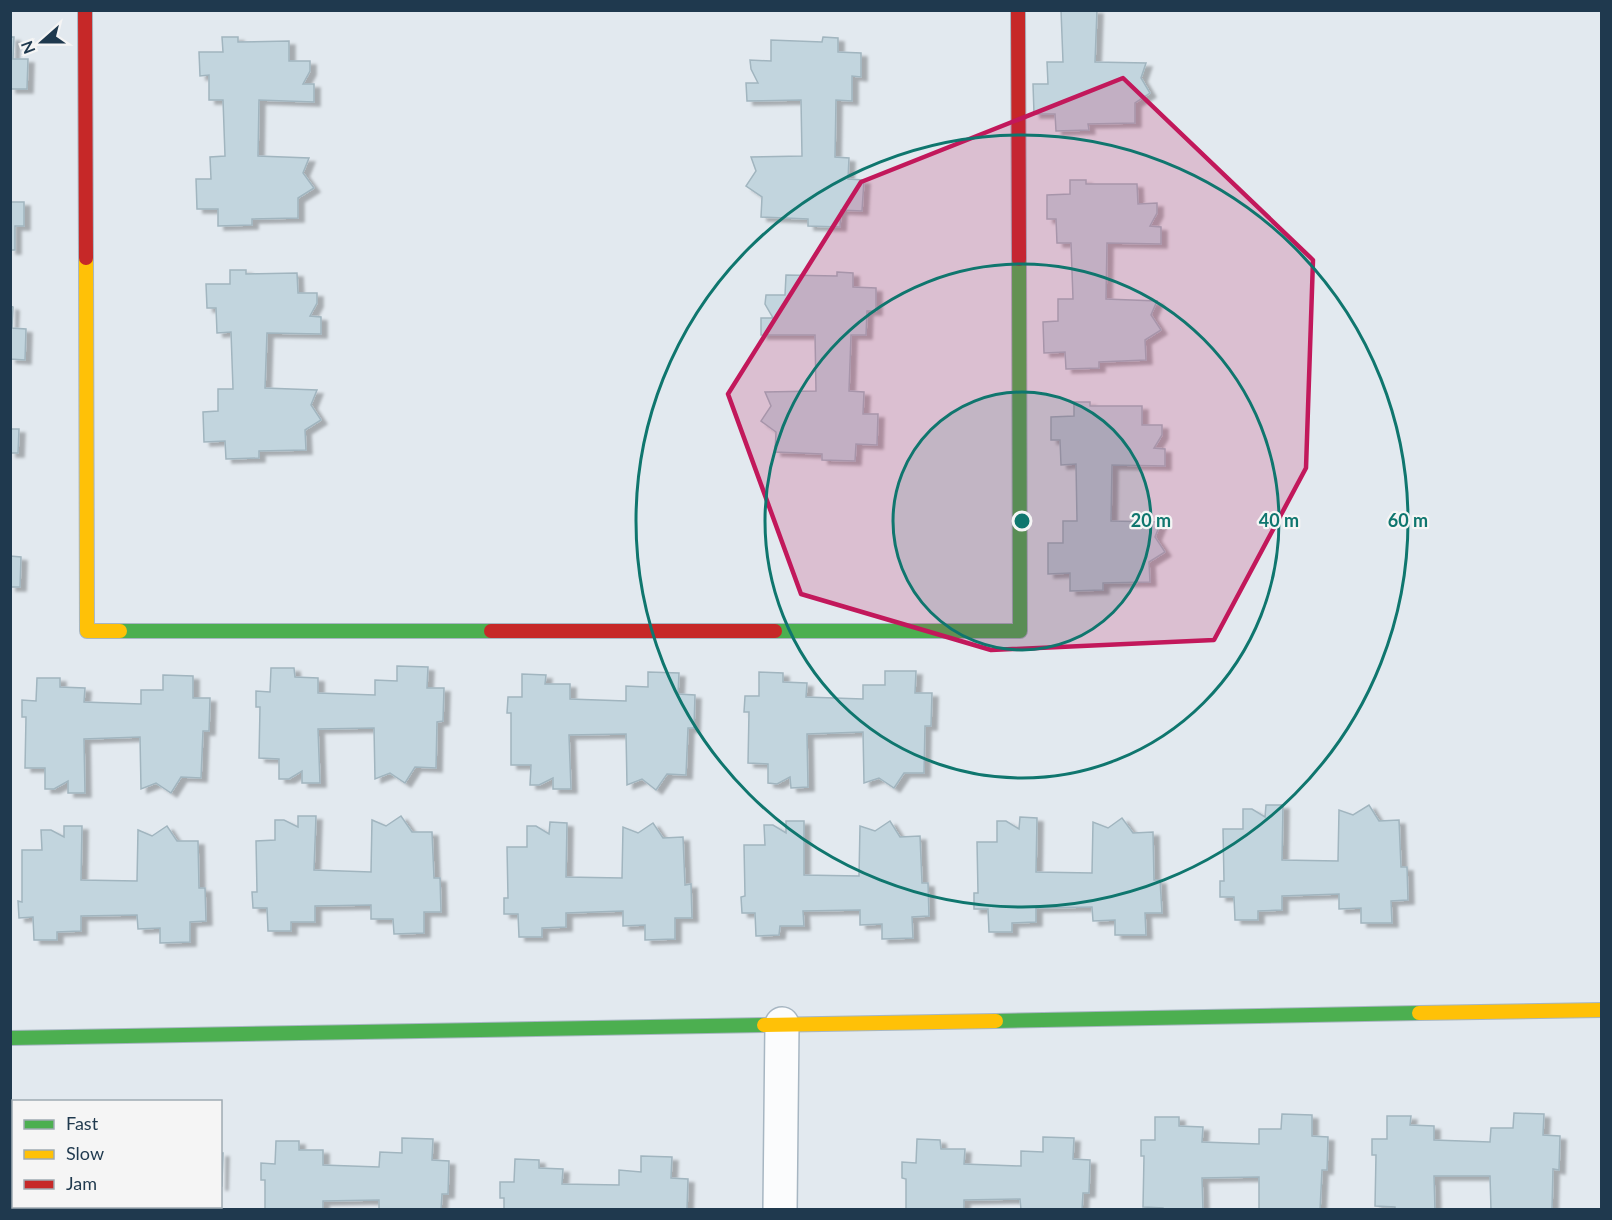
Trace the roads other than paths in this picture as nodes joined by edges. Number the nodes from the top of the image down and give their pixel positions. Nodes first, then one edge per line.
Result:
1 (85, 10) edge
2 (1018, 10) edge
3 (1602, 1010) edge
4 (782, 1024) junction
5 (10, 1038) edge
6 (780, 1209) edge

1 - 2 street
3 - 4 street
4 - 5 street
4 - 6 street

